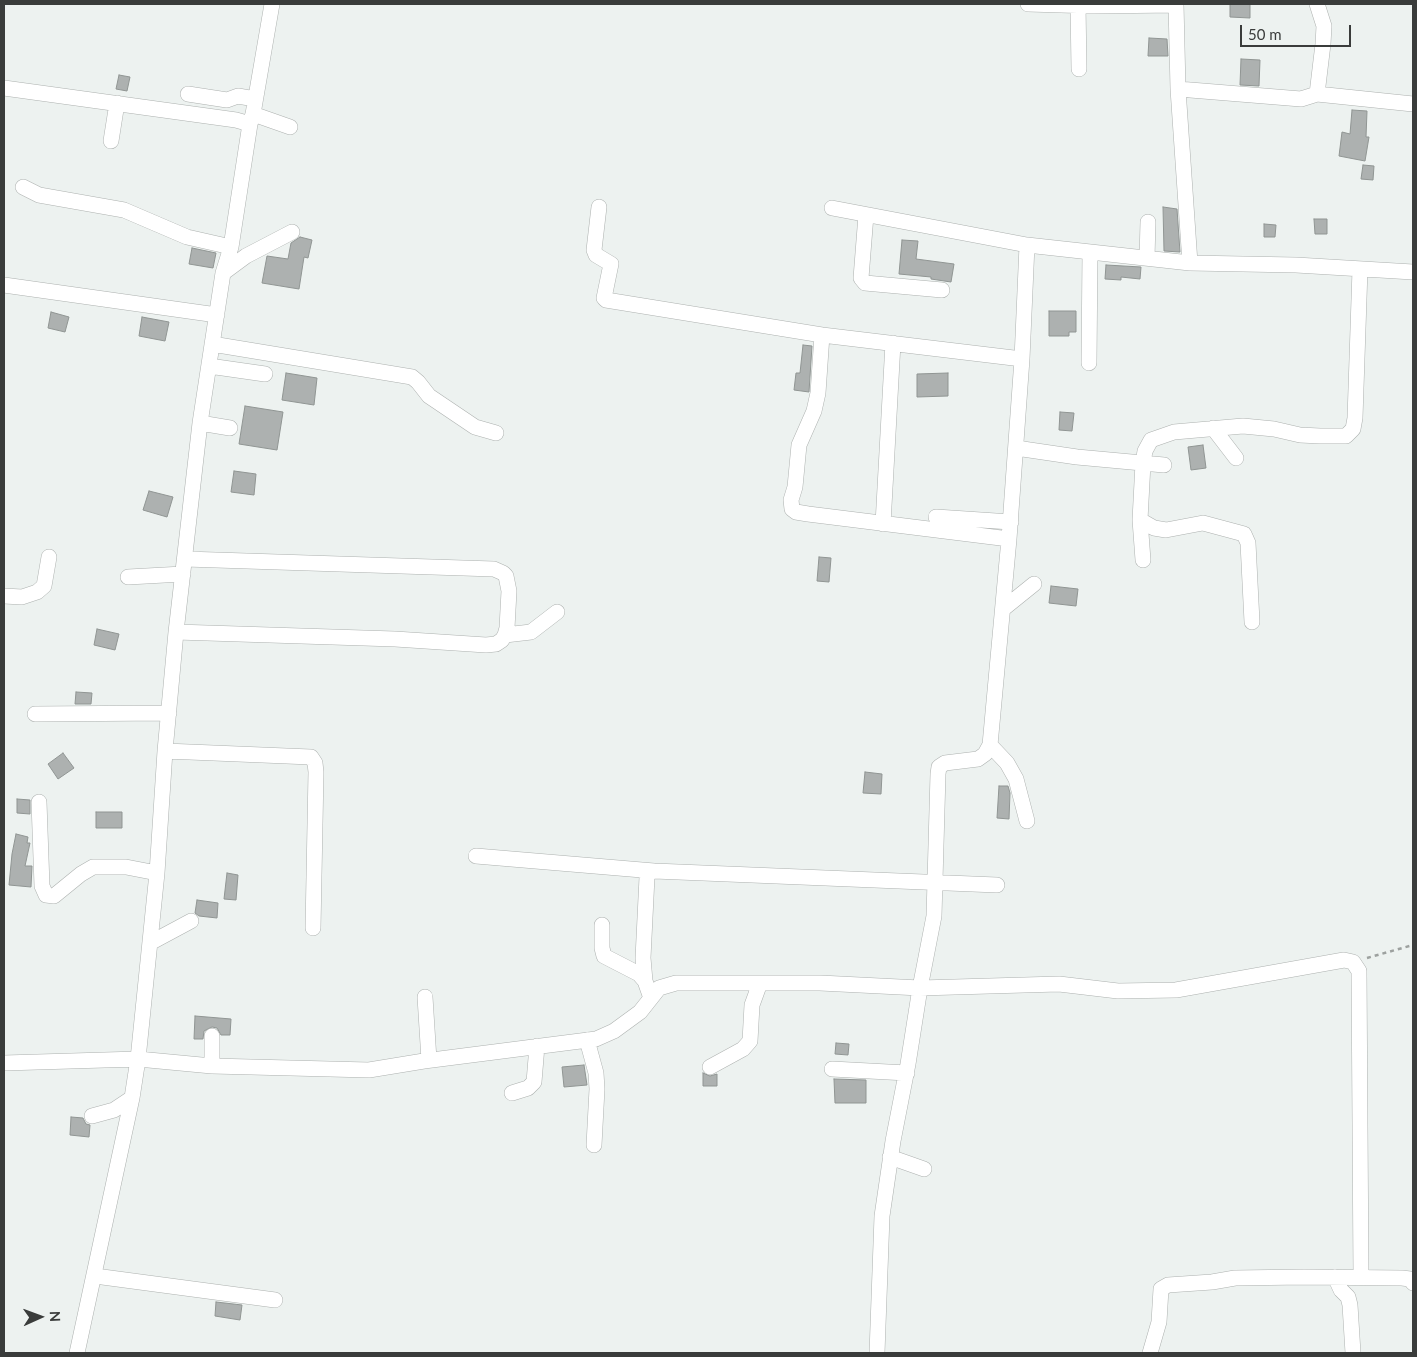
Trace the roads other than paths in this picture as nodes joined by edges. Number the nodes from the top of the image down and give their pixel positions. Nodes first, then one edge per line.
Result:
1 (272, 4) edge
2 (1028, 4) edge
3 (1176, 4) edge
4 (1317, 4) edge
5 (1078, 5) junction
6 (1079, 69) dead end
7 (4, 88) edge
8 (1178, 88) junction
9 (188, 94) dead end
10 (1317, 94) junction
11 (117, 104) junction
12 (1413, 104) edge
13 (252, 112) junction
14 (290, 127) dead end
15 (111, 141) dead end
16 (23, 187) dead end
17 (599, 207) dead end
18 (832, 208) dead end
19 (866, 215) junction
20 (1148, 222) dead end
21 (292, 232) dead end
22 (1027, 245) junction
23 (231, 247) junction
24 (1090, 252) junction
25 (1147, 258) junction
26 (1190, 263) junction
27 (1360, 269) junction
28 (1413, 272) edge
29 (223, 273) junction
30 (4, 286) edge
31 (942, 290) dead end
32 (217, 315) junction
33 (822, 334) junction
34 (893, 343) junction
35 (212, 344) junction
36 (1022, 359) junction
37 (1089, 363) dead end
38 (209, 366) junction
39 (266, 374) dead end
40 (200, 423) junction
41 (230, 428) dead end
42 (1213, 428) junction
43 (496, 433) dead end
44 (1016, 448) junction
45 (1236, 458) dead end
46 (1143, 463) junction
47 (1164, 465) dead end
48 (936, 517) dead end
49 (1140, 520) junction
50 (1011, 522) junction
51 (883, 524) junction
52 (1010, 539) junction
53 (49, 556) dead end
54 (1143, 560) dead end
55 (184, 567) junction
56 (128, 577) dead end
57 (1034, 584) dead end
58 (4, 596) edge
59 (1003, 609) junction
60 (558, 612) dead end
61 (1252, 622) dead end
62 (176, 632) junction
63 (505, 635) junction
64 (169, 713) junction
65 (35, 714) dead end
66 (990, 744) junction
67 (165, 750) junction
68 (39, 802) dead end
69 (1027, 821) dead end
70 (476, 856) dead end
71 (654, 871) junction
72 (157, 873) junction
73 (935, 882) junction
74 (997, 884) dead end
75 (191, 921) dead end
76 (602, 925) dead end
77 (314, 928) dead end
78 (150, 943) junction
79 (645, 981) junction
80 (760, 983) junction
81 (920, 988) junction
82 (425, 997) dead end
83 (651, 998) junction
84 (212, 1036) dead end
85 (587, 1040) junction
86 (537, 1046) junction
87 (138, 1059) junction
88 (429, 1060) junction
89 (4, 1063) edge
90 (212, 1066) junction
91 (710, 1067) dead end
92 (832, 1069) dead end
93 (906, 1073) junction
94 (512, 1093) dead end
95 (132, 1098) junction
96 (92, 1116) dead end
97 (594, 1145) dead end
98 (890, 1157) junction
99 (924, 1169) dead end
100 (95, 1276) junction
101 (1335, 1277) junction
102 (1361, 1277) junction
103 (1413, 1283) edge
104 (275, 1300) dead end
105 (77, 1353) edge
106 (877, 1353) edge
107 (1150, 1353) edge
108 (1353, 1353) edge

1 - 13 street
2 - 5 street
3 - 5 street
3 - 8 street
4 - 10 street
5 - 6 street
7 - 11 street
8 - 10 street
8 - 26 street
9 - 13 street
10 - 12 street
11 - 13 street
11 - 15 street
13 - 14 street
13 - 23 street
16 - 23 street
17 - 33 street
18 - 19 street
19 - 22 street
19 - 31 street
20 - 25 street
21 - 29 street
22 - 24 street
22 - 36 street
23 - 29 street
24 - 25 street
24 - 37 street
25 - 26 street
26 - 27 street
27 - 28 street
27 - 42 street
29 - 32 street
30 - 32 street
32 - 35 street
33 - 34 street
33 - 51 street
34 - 36 street
34 - 51 street
35 - 38 street
35 - 43 street
36 - 44 street
38 - 39 street
38 - 40 street
40 - 41 street
40 - 55 street
42 - 45 street
42 - 46 street
44 - 46 street
44 - 50 street
46 - 47 street
46 - 49 street
48 - 50 street
49 - 54 street
49 - 61 street
50 - 52 street
51 - 52 street
52 - 59 street
53 - 58 street
55 - 56 street
55 - 62 street
55 - 63 street
57 - 59 street
59 - 66 street
60 - 63 street
62 - 63 street
62 - 64 street
64 - 65 street
64 - 67 street
66 - 69 street
66 - 73 street
67 - 72 street
67 - 77 street
68 - 72 street
70 - 71 street
71 - 73 street
71 - 79 street
72 - 78 street
73 - 74 street
73 - 81 street
75 - 78 street
76 - 79 street
78 - 87 street
79 - 83 street
80 - 81 street
80 - 83 street
80 - 91 street
81 - 93 street
81 - 102 street
82 - 88 street
83 - 85 street
84 - 90 street
85 - 86 street
85 - 97 street
86 - 88 street
86 - 94 street
87 - 89 street
87 - 90 street
87 - 95 street
88 - 90 street
92 - 93 street
93 - 98 street
95 - 96 street
95 - 100 street
98 - 99 street
98 - 106 street
100 - 104 street
100 - 105 street
101 - 102 street
101 - 107 street
101 - 108 street
102 - 103 street

